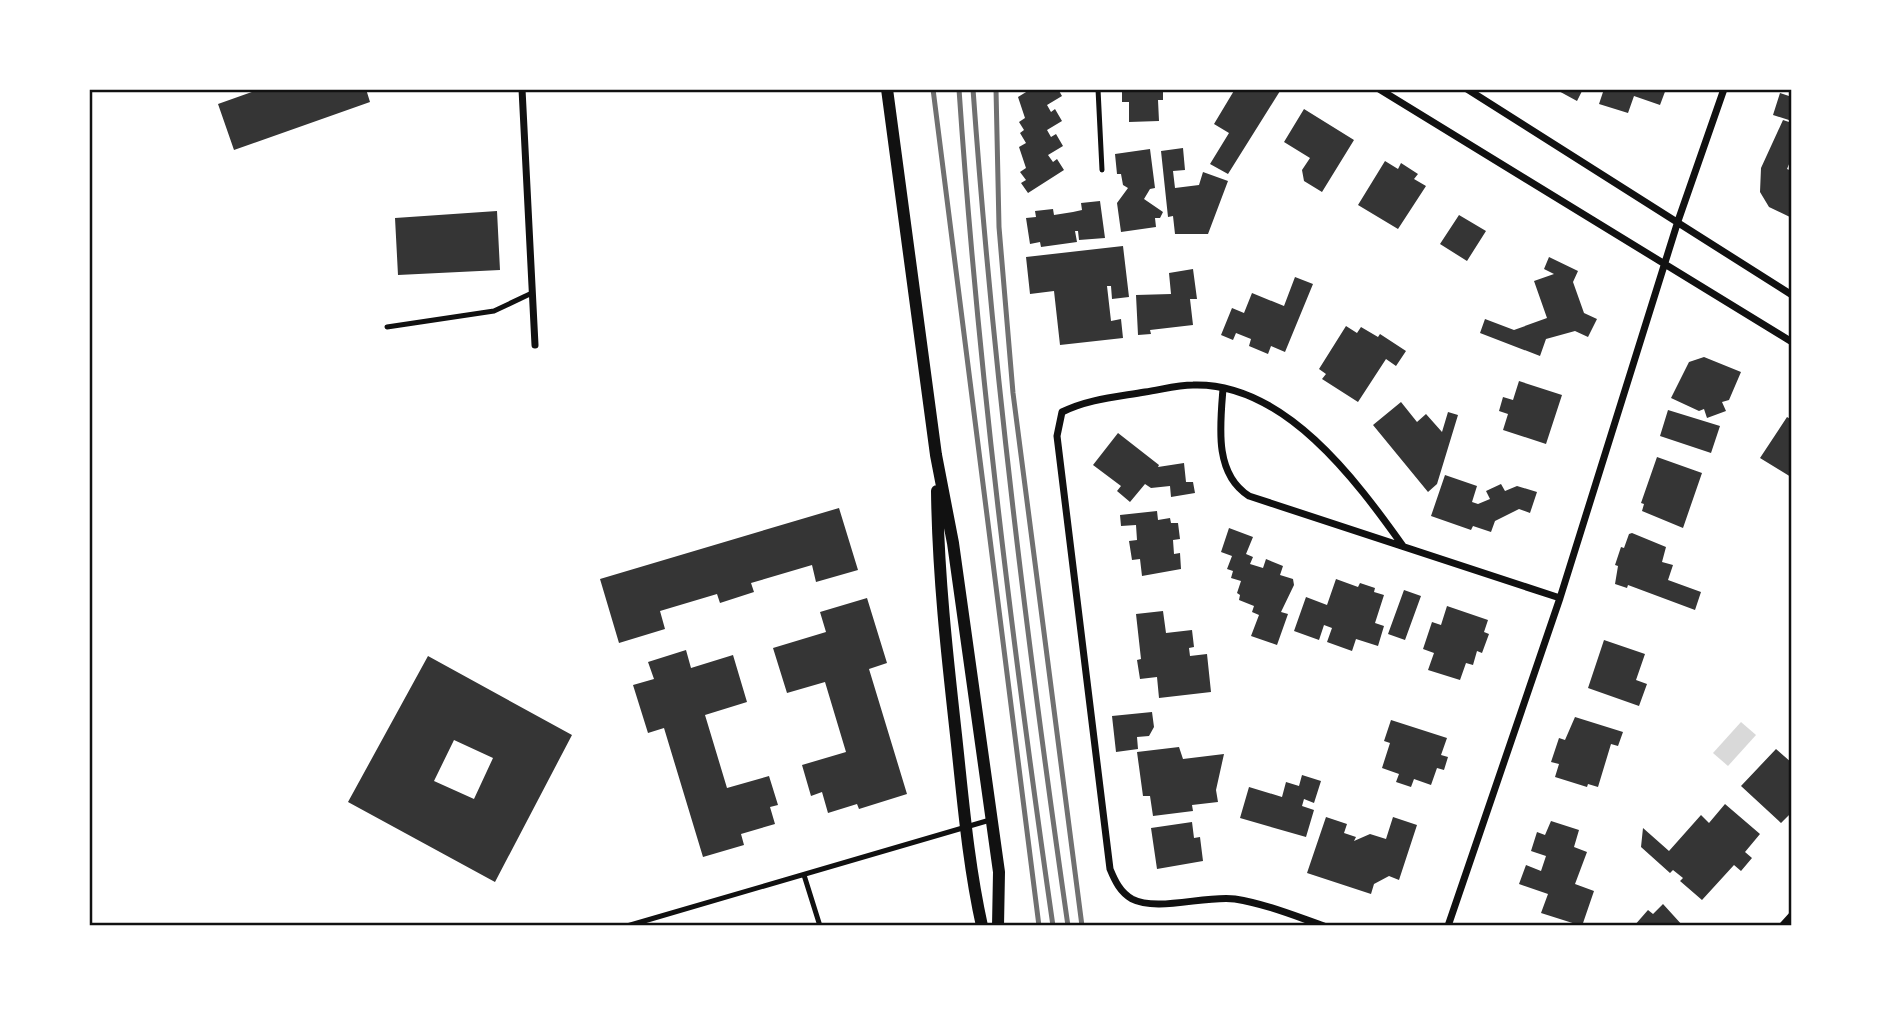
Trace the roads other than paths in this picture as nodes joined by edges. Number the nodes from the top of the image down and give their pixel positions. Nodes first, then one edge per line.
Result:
1 (522, 89) edge
2 (887, 89) edge
3 (1098, 89) edge
4 (1380, 89) edge
5 (1467, 89) edge
6 (1724, 89) edge
7 (1102, 170) dead end
8 (1678, 221) junction
9 (1665, 265) junction
10 (532, 293) junction
11 (1792, 295) edge
12 (387, 327) dead end
13 (1792, 342) edge
14 (534, 345) dead end
15 (1223, 389) junction
16 (936, 455) junction
17 (1403, 546) junction
18 (1560, 597) junction
19 (990, 820) junction
20 (966, 827) junction
21 (804, 875) junction
22 (1792, 915) edge
23 (627, 926) edge
24 (820, 926) edge
25 (982, 926) edge
26 (998, 926) edge
27 (1324, 926) edge
28 (1448, 926) edge
29 (1782, 926) edge

1 - 10 street
2 - 16 street
3 - 7 lane
4 - 9 street
5 - 8 street
6 - 8 street
8 - 9 street
8 - 11 street
9 - 13 street
9 - 18 street
10 - 12 lane
10 - 14 street
15 - 17 street
15 - 17 street
15 - 27 street
16 - 19 street
16 - 20 street
17 - 18 street
18 - 28 street
19 - 20 lane
19 - 26 street
20 - 21 lane
20 - 25 street
21 - 23 lane
21 - 24 lane
22 - 29 street

